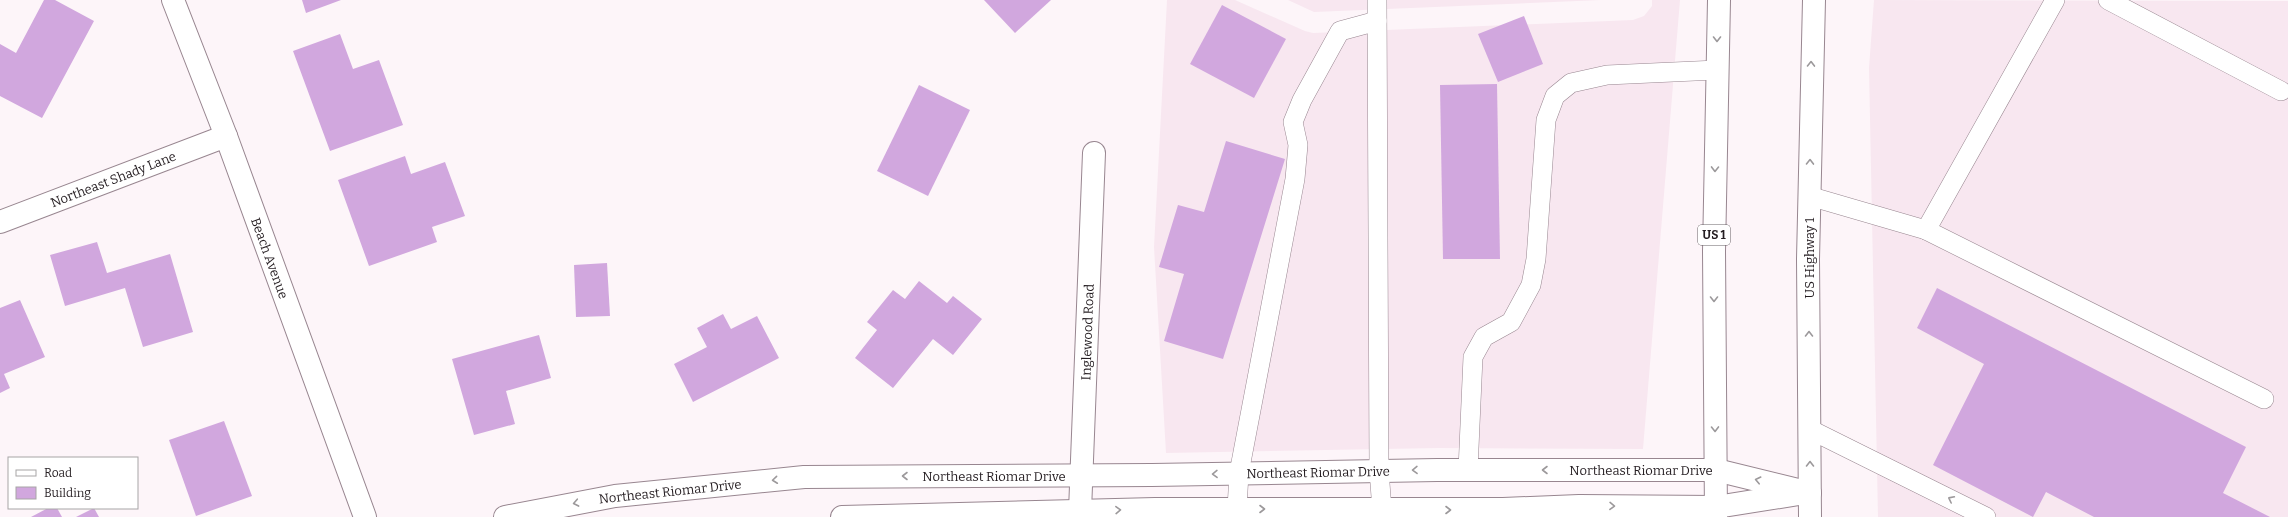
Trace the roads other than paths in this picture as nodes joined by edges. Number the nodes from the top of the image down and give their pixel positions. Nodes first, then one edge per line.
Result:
1 (173, 0) edge
2 (1377, 0) edge
3 (1718, 0) edge
4 (1814, 0) edge
5 (2055, 0) edge
6 (2108, 0) edge
7 (1377, 21) junction
8 (1716, 70) junction
9 (2281, 91) dead end
10 (226, 136) junction
11 (1094, 153) dead end
12 (1809, 196) junction
13 (0, 222) edge
14 (1926, 230) junction
15 (2264, 399) dead end
16 (1810, 429) junction
17 (1379, 470) junction
18 (1468, 470) junction
19 (1716, 470) junction
20 (1239, 473) junction
21 (1081, 475) junction
22 (1810, 492) junction
23 (1238, 509) junction
24 (1382, 510) junction
25 (1080, 511) junction
26 (1582, 511) edge
27 (1716, 512) edge
28 (365, 517) edge
29 (505, 517) edge
30 (842, 517) edge
31 (1810, 517) edge
32 (1986, 517) edge

1 - 10 street, Beach Avenue
2 - 7 lane
3 -> 8 street, US 1
12 -> 4 street, US Highway 1
5 - 14 lane
6 - 9 lane
7 - 17 lane
7 - 20 lane
8 - 18 lane
8 -> 19 street, US 1
10 - 13 street, Northeast Shady Lane
10 - 28 street, Beach Avenue
11 - 21 street, Inglewood Road
12 - 14 lane
16 -> 12 street, US Highway 1
14 - 15 lane
22 -> 16 street, US Highway 1
32 -> 16 lane
18 -> 17 street, Northeast Riomar Drive
17 - 20 street, Northeast Riomar Drive
17 - 24 lane
19 -> 18 street, Northeast Riomar Drive
22 -> 19 street, Northeast Riomar Drive
19 - 27 street, US 1
20 -> 21 street, Northeast Riomar Drive
20 - 23 lane
21 - 25 street, Inglewood Road
21 -> 29 street, Northeast Riomar Drive
22 - 27 street
22 - 31 street, US Highway 1
23 -> 24 street
25 -> 23 street
24 -> 26 street
25 - 30 street
26 -> 27 street

